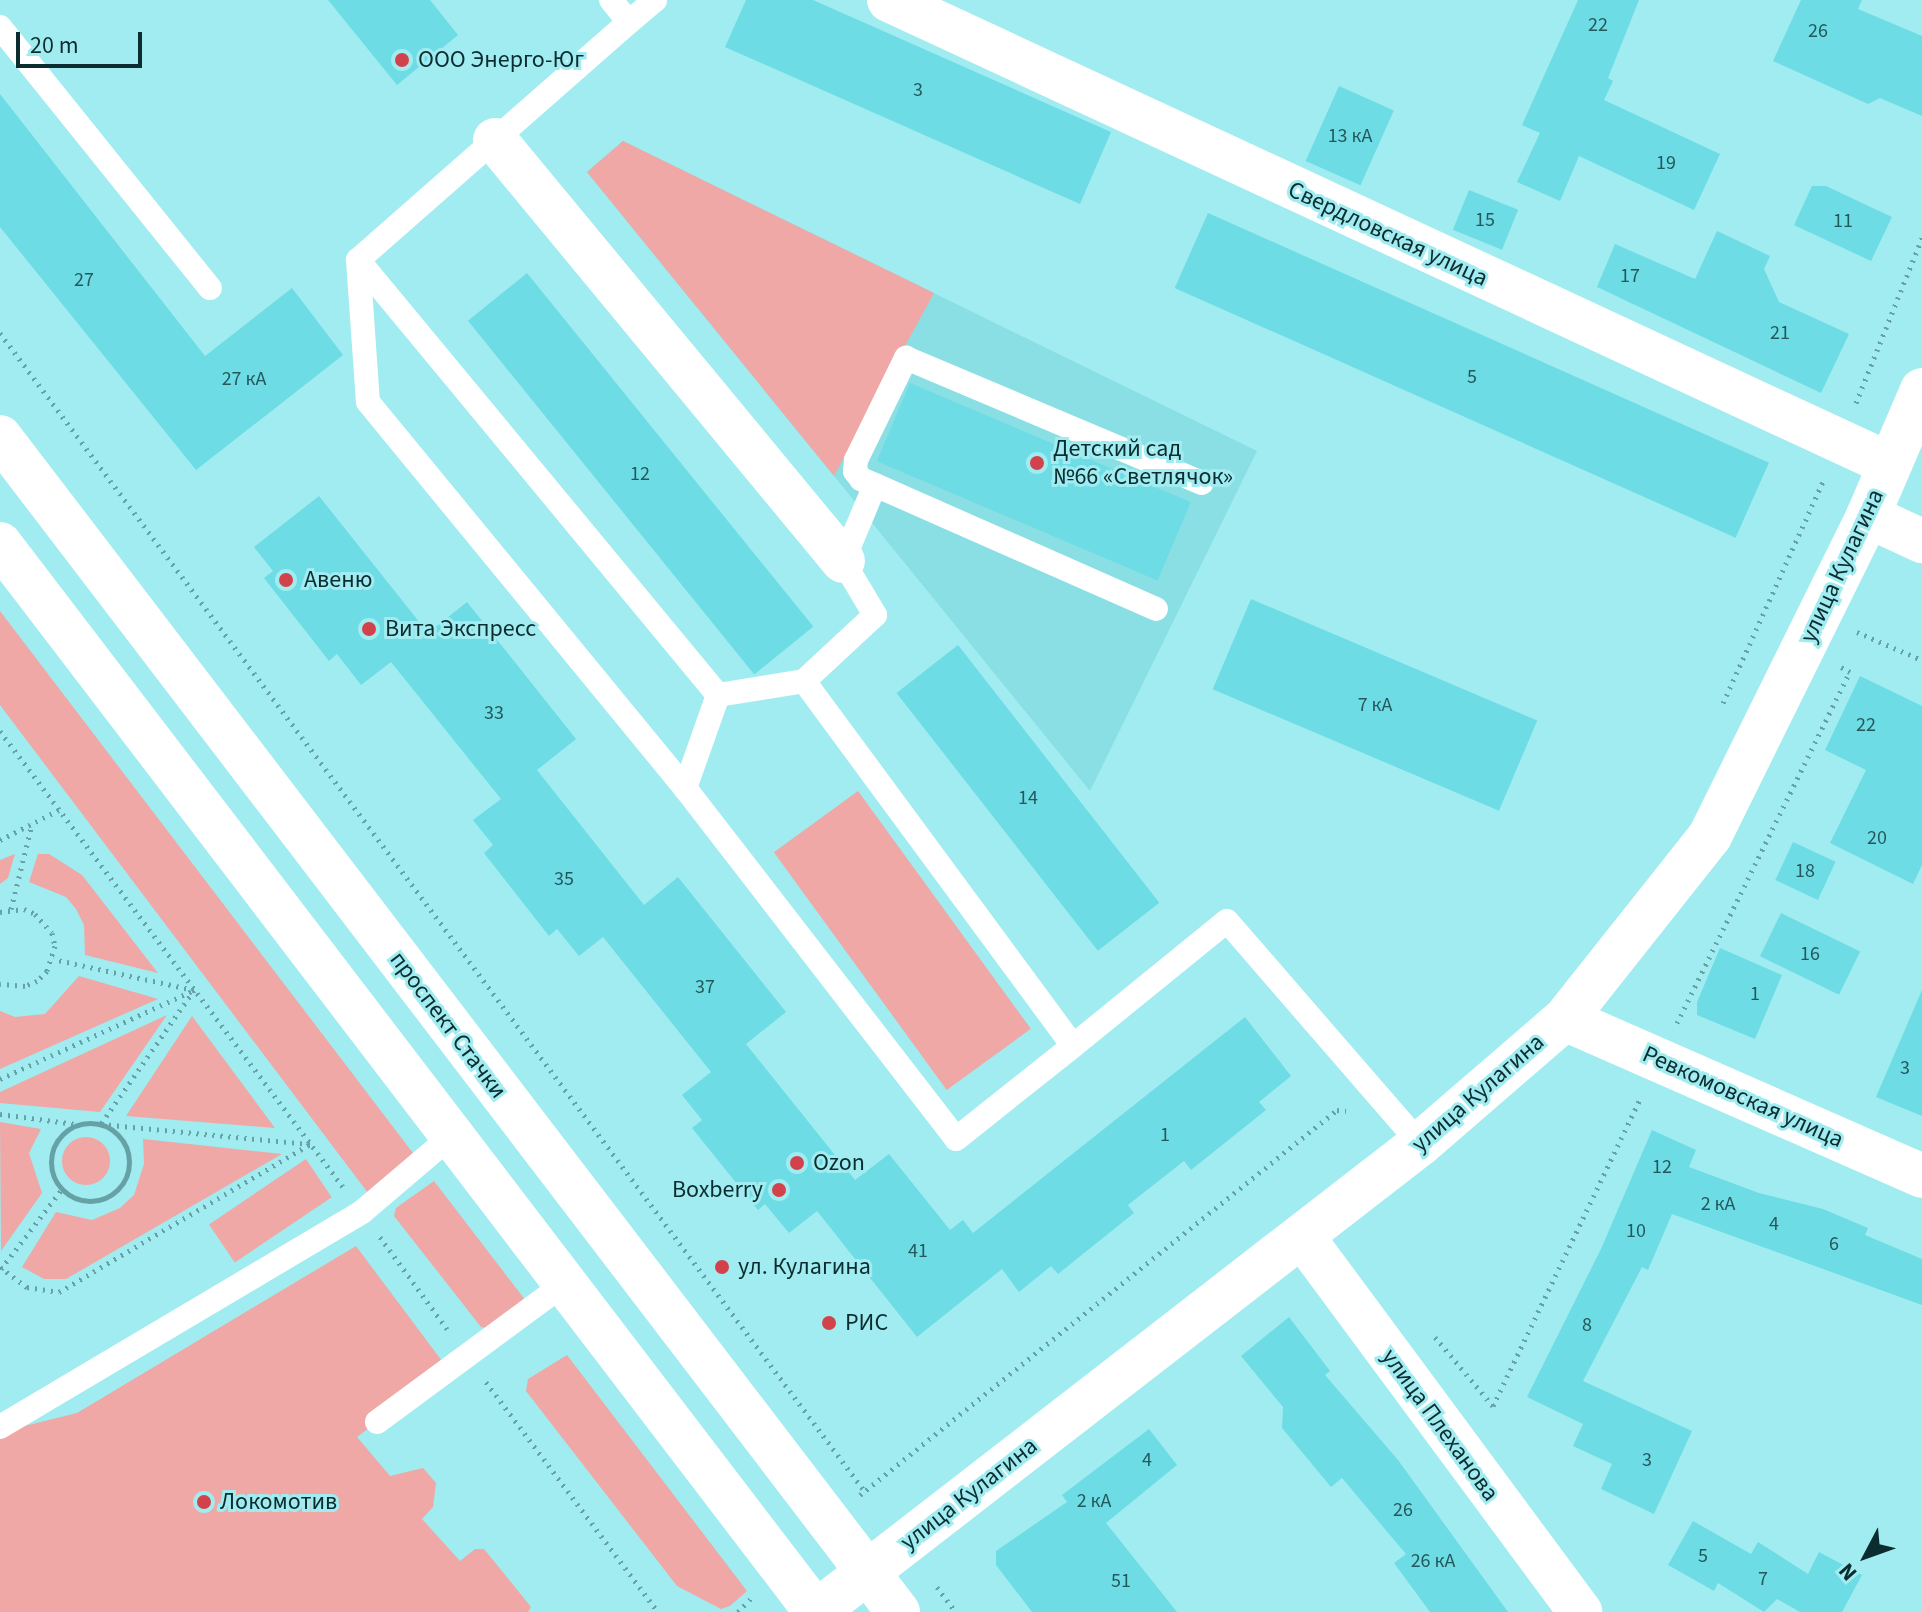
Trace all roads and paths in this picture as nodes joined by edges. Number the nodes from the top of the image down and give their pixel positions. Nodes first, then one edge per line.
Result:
1 (611, 0) edge
2 (655, 0) edge
3 (889, 0) edge
4 (629, 22) junction
5 (0, 27) edge
6 (495, 140) junction
7 (1922, 238) edge
8 (358, 260) junction
9 (210, 288) dead end
10 (0, 333) edge
11 (1922, 390) edge
12 (0, 437) edge
13 (1841, 442) junction
14 (1889, 464) junction
15 (1202, 483) dead end
16 (875, 485) junction
17 (1868, 516) junction
18 (1922, 541) edge
19 (0, 544) edge
20 (843, 561) junction
21 (1156, 609) dead end
22 (1847, 627) dead end
23 (1922, 660) edge
24 (1831, 661) dead end
25 (804, 681) junction
26 (718, 695) junction
27 (1720, 710) dead end
28 (0, 731) edge
29 (685, 788) junction
30 (59, 810) junction
31 (32, 824) junction
32 (0, 840) edge
33 (11, 909) junction
34 (0, 912) edge
35 (53, 959) junction
36 (0, 984) edge
37 (194, 990) junction
38 (1565, 1019) junction
39 (1073, 1046) junction
40 (1658, 1060) junction
41 (0, 1079) edge
42 (0, 1114) edge
43 (101, 1124) junction
44 (76, 1125) junction
45 (1408, 1130) junction
46 (450, 1137) junction
47 (311, 1144) junction
48 (1922, 1176) edge
49 (62, 1189) junction
50 (362, 1212) junction
51 (1302, 1236) junction
52 (1, 1268) edge
53 (563, 1285) junction
54 (1433, 1335) dead end
55 (466, 1355) junction
56 (377, 1422) dead end
57 (0, 1427) edge
58 (865, 1491) junction
59 (829, 1522) junction
60 (905, 1544) junction
61 (868, 1572) junction
62 (1568, 1596) edge
63 (658, 1612) edge
64 (816, 1612) edge
65 (898, 1612) edge
66 (956, 1612) edge
67 (1607, 1612) edge

1 - 4 lane
2 - 4 lane
3 - 13 street, Свердловская улица
4 - 6 lane
5 - 9 lane
6 - 8 lane
6 - 20 street
7 - 13 path
8 - 26 lane
8 - 29 lane
10 - 58 path
11 - 14 street, улица Кулагина
12 - 59 street, проспект Стачки
13 - 14 street, Свердловская улица
13 - 27 path
14 - 17 street, улица Кулагина
15 - 16 lane
16 - 20 lane
16 - 21 lane
17 - 18 street
17 - 38 street, улица Кулагина
19 - 46 street
20 - 25 lane
22 - 23 path
24 - 40 path
25 - 26 lane
25 - 39 lane
26 - 29 lane
28 - 30 path
29 - 39 lane
30 - 31 path
30 - 37 path
31 - 32 path
31 - 33 path
33 - 34 path
33 - 35 path
35 - 36 path
35 - 37 path
37 - 41 path
37 - 43 path
37 - 47 path
38 - 40 street, Ревкомовская улица
38 - 45 street, улица Кулагина
39 - 45 lane
40 - 48 street, Ревкомовская улица
40 - 54 path
42 - 44 path
43 - 44 path
43 - 47 path
43 - 49 path
44 - 49 path
45 - 51 street, улица Кулагина
45 - 58 path
46 - 50 lane
46 - 53 street
47 - 50 path
47 - 52 path
49 - 52 path
50 - 55 path
50 - 57 lane
51 - 60 street, улица Кулагина
51 - 62 street, улица Плеханова
53 - 55 lane
53 - 64 street
55 - 56 lane
55 - 63 path
58 - 59 path
58 - 60 path
59 - 61 street, проспект Стачки
60 - 61 street, улица Кулагина
60 - 66 path
61 - 64 street, улица Кулагина
61 - 65 street, проспект Стачки
62 - 67 street

